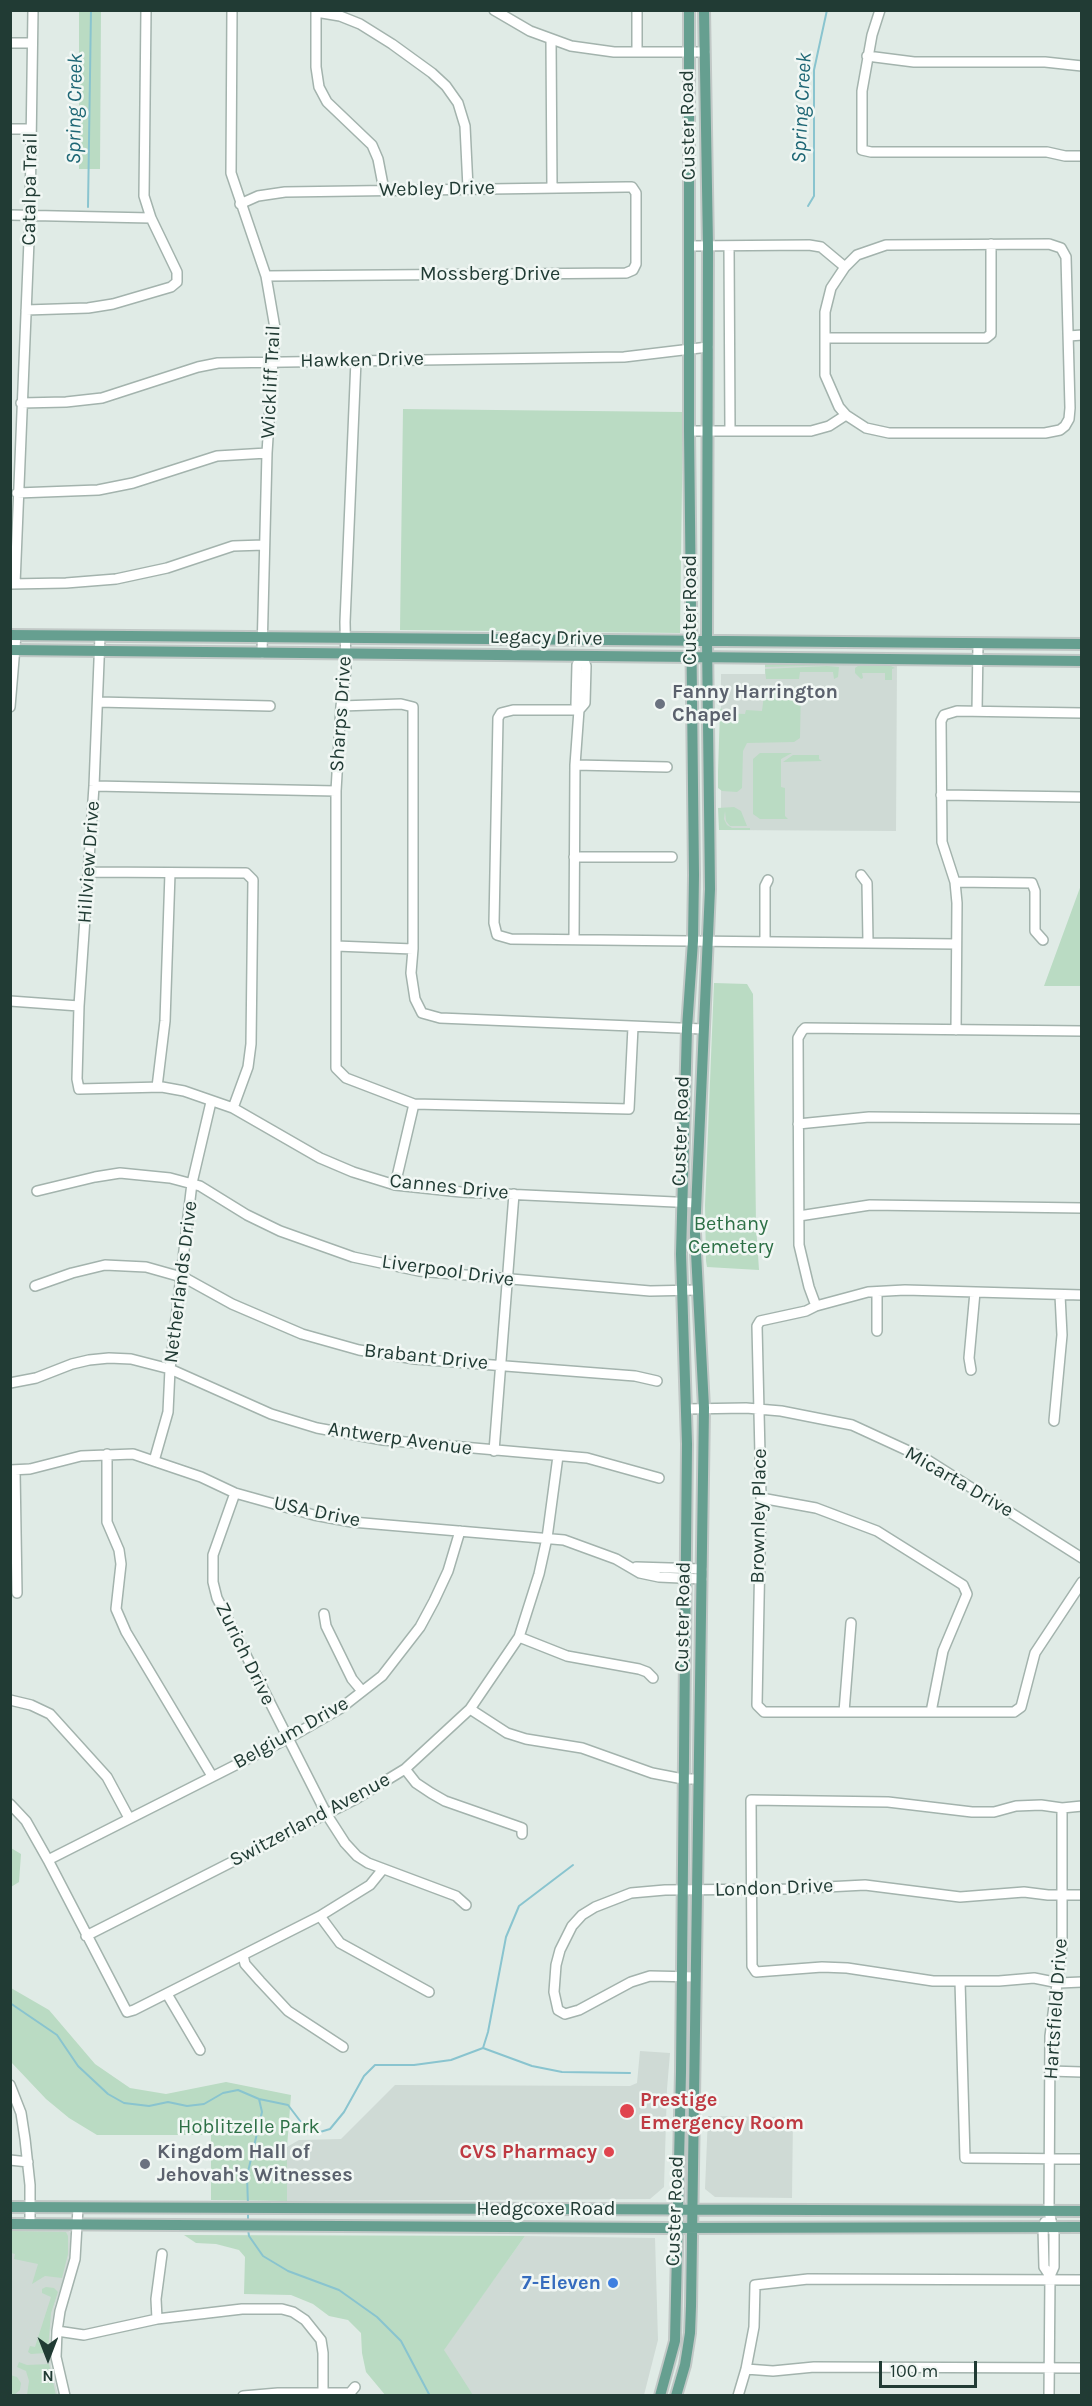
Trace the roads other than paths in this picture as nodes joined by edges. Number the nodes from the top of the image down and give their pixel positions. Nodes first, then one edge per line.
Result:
1 (33, 10) edge
2 (146, 10) edge
3 (232, 10) edge
4 (494, 10) edge
5 (637, 10) edge
6 (689, 10) edge
7 (704, 10) edge
8 (880, 10) edge
9 (316, 11) edge
10 (551, 40) junction
11 (10, 43) edge
12 (32, 43) junction
13 (637, 52) junction
14 (690, 52) junction
15 (705, 52) junction
16 (867, 56) junction
17 (1082, 66) edge
18 (10, 129) edge
19 (31, 129) junction
20 (1082, 156) edge
21 (691, 171) junction
22 (706, 171) junction
23 (552, 187) junction
24 (468, 188) junction
25 (634, 189) joint
26 (384, 190) junction
27 (240, 204) junction
28 (10, 215) edge
29 (30, 216) junction
30 (151, 218) junction
31 (991, 244) junction
32 (690, 246) junction
33 (708, 246) junction
34 (729, 246) junction
35 (845, 267) junction
36 (266, 276) junction
37 (26, 310) junction
38 (1082, 335) edge
39 (1069, 336) junction
40 (825, 338) junction
41 (708, 347) junction
42 (689, 349) junction
43 (356, 360) junction
44 (273, 361) junction
45 (21, 403) junction
46 (846, 415) junction
47 (689, 431) junction
48 (730, 431) junction
49 (707, 432) junction
50 (267, 453) junction
51 (17, 493) junction
52 (692, 530) junction
53 (708, 530) junction
54 (264, 545) junction
55 (13, 584) edge
56 (13, 635) edge
57 (100, 636) junction
58 (261, 637) junction
59 (345, 638) junction
60 (583, 640) junction
61 (693, 641) junction
62 (707, 641) junction
63 (846, 641) junction
64 (978, 644) junction
65 (1082, 644) edge
66 (13, 650) edge
67 (99, 651) junction
68 (262, 653) junction
69 (345, 654) junction
70 (582, 656) junction
71 (693, 656) junction
72 (708, 656) junction
73 (846, 658) junction
74 (978, 660) junction
75 (1082, 661) edge
76 (98, 702) junction
77 (270, 706) dead end
78 (341, 706) junction
79 (10, 707) edge
80 (579, 710) junction
81 (977, 711) junction
82 (1082, 713) edge
83 (575, 765) junction
84 (667, 767) dead end
85 (94, 786) junction
86 (336, 791) junction
87 (941, 795) junction
88 (1082, 797) edge
89 (693, 799) junction
90 (709, 799) junction
91 (574, 857) junction
92 (672, 857) dead end
93 (88, 872) junction
94 (170, 873) junction
95 (861, 875) dead end
96 (768, 880) dead end
97 (955, 882) junction
98 (574, 939) junction
99 (1043, 940) dead end
100 (693, 941) junction
101 (706, 941) junction
102 (765, 942) junction
103 (868, 942) junction
104 (956, 944) junction
105 (336, 946) junction
106 (413, 949) junction
107 (10, 1001) edge
108 (79, 1006) junction
109 (633, 1027) junction
110 (687, 1029) junction
111 (703, 1029) junction
112 (956, 1030) junction
113 (1082, 1031) edge
114 (157, 1087) junction
115 (79, 1089) joint
116 (212, 1102) junction
117 (414, 1104) junction
118 (233, 1108) junction
119 (1082, 1119) edge
120 (798, 1125) junction
121 (192, 1183) junction
122 (395, 1185) junction
123 (37, 1191) dead end
124 (514, 1194) junction
125 (682, 1203) junction
126 (696, 1203) junction
127 (1082, 1208) edge
128 (799, 1216) junction
129 (182, 1279) junction
130 (508, 1280) junction
131 (35, 1286) dead end
132 (698, 1290) junction
133 (681, 1292) junction
134 (877, 1292) junction
135 (975, 1292) junction
136 (1060, 1295) junction
137 (1082, 1295) edge
138 (816, 1306) junction
139 (877, 1331) dead end
140 (500, 1365) junction
141 (170, 1369) junction
142 (971, 1371) dead end
143 (657, 1381) dead end
144 (10, 1383) edge
145 (704, 1408) junction
146 (686, 1409) junction
147 (760, 1409) junction
148 (1054, 1421) dead end
149 (494, 1451) junction
150 (107, 1454) junction
151 (558, 1456) junction
152 (154, 1461) junction
153 (13, 1470) edge
154 (659, 1478) dead end
155 (235, 1493) junction
156 (761, 1498) junction
157 (460, 1531) junction
158 (547, 1538) junction
159 (1082, 1558) edge
160 (686, 1574) junction
161 (702, 1574) junction
162 (1082, 1582) edge
163 (17, 1593) dead end
164 (324, 1614) dead end
165 (851, 1623) dead end
166 (519, 1637) junction
167 (653, 1678) dead end
168 (362, 1691) junction
169 (10, 1700) edge
170 (470, 1708) junction
171 (844, 1712) junction
172 (931, 1712) junction
173 (287, 1739) junction
174 (405, 1769) junction
175 (212, 1776) junction
176 (683, 1779) junction
177 (698, 1779) junction
178 (10, 1804) edge
179 (1082, 1806) edge
180 (1062, 1808) junction
181 (327, 1815) junction
182 (129, 1818) junction
183 (522, 1834) dead end
184 (48, 1860) junction
185 (383, 1869) junction
186 (683, 1890) junction
187 (697, 1890) junction
188 (752, 1890) junction
189 (1062, 1895) junction
190 (1082, 1895) edge
191 (466, 1905) dead end
192 (320, 1916) junction
193 (86, 1936) junction
194 (243, 1955) junction
195 (682, 1977) junction
196 (695, 1977) junction
197 (960, 1981) junction
198 (1082, 1982) edge
199 (1059, 1983) junction
200 (429, 1992) dead end
201 (167, 1994) junction
202 (343, 2047) dead end
203 (200, 2050) dead end
204 (1050, 2071) junction
205 (1082, 2072) edge
206 (10, 2085) edge
207 (696, 2098) junction
208 (681, 2099) junction
209 (21, 2113) junction
210 (10, 2116) edge
211 (1049, 2159) junction
212 (1082, 2159) edge
213 (10, 2160) edge
214 (28, 2162) junction
215 (10, 2207) edge
216 (30, 2207) junction
217 (78, 2208) junction
218 (365, 2208) junction
219 (511, 2209) junction
220 (678, 2210) junction
221 (692, 2210) junction
222 (863, 2210) junction
223 (1049, 2211) junction
224 (1082, 2211) edge
225 (10, 2224) edge
226 (30, 2224) junction
227 (77, 2224) junction
228 (365, 2227) junction
229 (510, 2227) junction
230 (678, 2227) junction
231 (692, 2227) junction
232 (862, 2227) junction
233 (1048, 2227) junction
234 (1082, 2227) edge
235 (162, 2254) dead end
236 (1050, 2278) junction
237 (1082, 2280) edge
238 (157, 2319) junction
239 (57, 2331) junction
240 (1049, 2368) junction
241 (1082, 2368) edge
242 (746, 2369) junction
243 (355, 2387) dead end
244 (323, 2393) junction
245 (65, 2396) edge
246 (243, 2396) edge
247 (660, 2396) edge
248 (676, 2396) edge
249 (738, 2396) edge
250 (1049, 2396) edge

1 - 12 street, Catalpa Trail
2 - 30 street
3 - 27 street, Wickliff Trail
4 - 10 street
5 - 13 street
6 - 14 main road, Custer Road
7 - 15 main road, Custer Road
8 - 16 street
9 - 24 street
9 - 26 street
10 - 13 street
10 - 23 street
11 - 12 street
12 - 19 street, Catalpa Trail
13 - 14 street
14 - 15 street
14 - 21 main road, Custer Road
15 - 22 main road, Custer Road
16 - 17 street
16 - 20 street
18 - 19 street
19 - 29 street, Catalpa Trail
21 - 22 main road
21 - 32 main road, Custer Road
22 - 33 main road, Custer Road
23 - 24 street, Webley Drive
23 - 25 street, Webley Drive
24 - 26 street, Webley Drive
25 - 36 street, Mossberg Drive
26 - 27 street, Webley Drive
27 - 36 street, Wickliff Trail
28 - 29 street
29 - 30 street
29 - 37 street, Catalpa Trail
30 - 37 street
31 - 35 street
31 - 39 street
31 - 40 street
32 - 33 street
32 - 42 main road, Custer Road
33 - 34 street
33 - 41 main road, Custer Road
34 - 35 street
34 - 48 street
35 - 40 street
36 - 44 street, Wickliff Trail
37 - 45 street, Catalpa Trail
38 - 39 street
39 - 46 street
40 - 46 street
41 - 42 street, Hawken Drive
41 - 49 main road, Custer Road
42 - 43 street, Hawken Drive
42 - 47 main road, Custer Road
43 - 44 street, Hawken Drive
43 - 59 street, Sharps Drive
44 - 45 street, Hawken Drive
44 - 50 street, Wickliff Trail
45 - 51 street, Catalpa Trail
46 - 48 street
47 - 49 street
47 - 52 main road, Custer Road
48 - 49 street
49 - 53 main road, Custer Road
50 - 51 street
50 - 54 street, Wickliff Trail
51 - 55 street, Catalpa Trail
52 - 53 main road
52 - 61 main road, Custer Road
53 - 62 main road, Custer Road
54 - 55 street
54 - 58 street, Wickliff Trail
56 - 57 main road, Legacy Drive
56 - 66 street
57 - 58 main road, Legacy Drive
57 - 67 street, Hillview Drive
58 - 59 main road, Legacy Drive
58 - 68 street, Wickliff Trail
59 - 60 main road, Legacy Drive
59 - 69 street, Sharps Drive
60 - 61 main road, Legacy Drive
60 - 70 main road
61 - 62 main road, Legacy Drive
61 - 71 main road, Custer Road
62 - 63 main road, Legacy Drive
62 - 72 main road, Custer Road
63 - 64 main road, Legacy Drive
63 - 73 main road
64 - 65 main road, Legacy Drive
64 - 74 street
66 - 67 main road, Legacy Drive
66 - 79 street
67 - 68 main road, Legacy Drive
67 - 76 street, Hillview Drive
68 - 69 main road, Legacy Drive
69 - 70 main road, Legacy Drive
69 - 78 street, Sharps Drive
70 - 71 main road, Legacy Drive
70 - 80 street
71 - 72 main road, Legacy Drive
71 - 89 main road, Custer Road
72 - 73 main road, Legacy Drive
72 - 90 main road, Custer Road
73 - 74 main road, Legacy Drive
74 - 75 main road, Legacy Drive
74 - 81 street
76 - 77 street
76 - 85 street, Hillview Drive
78 - 86 street, Sharps Drive
78 - 106 street
80 - 83 street
80 - 98 street
81 - 82 street
81 - 87 street
83 - 84 street
83 - 91 street
85 - 86 street
85 - 93 street, Hillview Drive
86 - 105 street, Sharps Drive
87 - 88 street
87 - 97 street
89 - 90 main road
89 - 100 main road, Custer Road
90 - 101 main road, Custer Road
91 - 92 street
91 - 98 street
93 - 94 street
93 - 108 street, Hillview Drive
94 - 114 street
94 - 118 street
95 - 103 street
96 - 102 street
97 - 99 street
97 - 104 street
98 - 100 street
100 - 101 street
100 - 110 main road, Custer Road
101 - 102 street
101 - 111 main road, Custer Road
102 - 103 street
103 - 104 street
104 - 112 street
105 - 106 street
105 - 117 street, Sharps Drive
106 - 109 street
107 - 108 street
108 - 115 street, Hillview Drive
109 - 110 street
109 - 117 street
110 - 111 street
110 - 125 main road, Custer Road
111 - 126 main road, Custer Road
112 - 113 street
112 - 120 street
114 - 115 street, Cannes Drive
114 - 116 street, Cannes Drive
116 - 118 street, Cannes Drive
116 - 121 street, Netherlands Drive
117 - 122 street
118 - 122 street, Cannes Drive
119 - 120 street
120 - 128 street
121 - 123 street, Liverpool Drive
121 - 129 street, Netherlands Drive
121 - 130 street, Liverpool Drive
122 - 124 street, Cannes Drive
124 - 125 street, Cannes Drive
124 - 130 street
125 - 126 street, Cannes Drive
125 - 133 main road, Custer Road
126 - 132 main road, Custer Road
127 - 128 street
128 - 138 street
129 - 131 street, Brabant Drive
129 - 140 street, Brabant Drive
129 - 141 street, Netherlands Drive
130 - 133 street, Liverpool Drive
130 - 140 street
132 - 133 street, Liverpool Drive
132 - 145 main road, Custer Road
133 - 146 main road, Custer Road
134 - 135 street
134 - 138 street
134 - 139 street
135 - 136 street
135 - 142 street
136 - 137 street
136 - 148 street
138 - 147 street, Brownley Place
140 - 143 street, Brabant Drive
140 - 149 street
141 - 144 street, Antwerp Avenue
141 - 149 street, Antwerp Avenue
141 - 152 street, Netherlands Drive
145 - 146 street, Micarta Drive
145 - 147 street, Micarta Drive
145 - 161 main road, Custer Road
146 - 160 main road, Custer Road
147 - 156 street, Brownley Place
147 - 159 street, Micarta Drive
149 - 151 street, Antwerp Avenue
150 - 152 street, USA Drive
150 - 153 street, USA Drive
150 - 175 street
151 - 154 street, Antwerp Avenue
151 - 158 street, Switzerland Avenue
152 - 155 street, USA Drive
153 - 163 street
155 - 157 street, USA Drive
155 - 173 street, Zurich Drive
156 - 171 street, Brownley Place
156 - 172 street
157 - 158 street, USA Drive
157 - 168 street, Belgium Drive
158 - 160 street, USA Drive
158 - 166 street, Switzerland Avenue
160 - 161 street, USA Drive
160 - 176 main road, Custer Road
161 - 177 main road, Custer Road
162 - 172 street
164 - 168 street
165 - 171 street
166 - 167 street
166 - 170 street, Switzerland Avenue
168 - 173 street, Belgium Drive
169 - 182 street
170 - 174 street, Switzerland Avenue
170 - 176 street
171 - 172 street
173 - 175 street, Belgium Drive
173 - 181 street, Zurich Drive
174 - 181 street, Switzerland Avenue
174 - 183 street
175 - 182 street, Belgium Drive
176 - 177 street
176 - 186 main road, Custer Road
177 - 187 main road, Custer Road
178 - 184 street
179 - 180 street
180 - 188 street
180 - 189 street, Hartsfield Drive
181 - 185 street, Zurich Drive
181 - 193 street, Switzerland Avenue
182 - 184 street, Belgium Drive
184 - 193 street
185 - 191 street, Zurich Drive
185 - 192 street
186 - 187 street, London Drive
186 - 195 main road, Custer Road
186 - 195 street, London Drive
187 - 188 street, London Drive
187 - 196 main road, Custer Road
188 - 189 street, London Drive
188 - 197 street
189 - 190 street, London Drive
189 - 199 street, Hartsfield Drive
192 - 194 street
192 - 200 street
193 - 201 street
194 - 201 street
194 - 202 street
195 - 196 street
195 - 208 main road, Custer Road
196 - 207 main road, Custer Road
197 - 199 street
197 - 211 street
198 - 199 street
199 - 204 street, Hartsfield Drive
201 - 203 street
204 - 205 street
204 - 211 street, Hartsfield Drive
206 - 209 street
207 - 208 main road
207 - 221 main road, Custer Road
208 - 220 main road, Custer Road
209 - 210 street
209 - 214 street
211 - 212 street
211 - 223 street, Hartsfield Drive
213 - 214 street
214 - 216 street
215 - 216 main road, Hedgcoxe Road
216 - 217 main road, Hedgcoxe Road
216 - 226 street
217 - 218 main road, Hedgcoxe Road
217 - 227 street
218 - 219 main road, Hedgcoxe Road
218 - 228 main road
219 - 220 main road, Hedgcoxe Road
219 - 229 main road
220 - 221 main road, Hedgcoxe Road
220 - 230 main road, Custer Road
221 - 222 main road, Hedgcoxe Road
221 - 231 main road, Custer Road
222 - 223 main road, Hedgcoxe Road
222 - 232 main road
223 - 224 main road, Hedgcoxe Road
223 - 233 street
225 - 226 main road, Hedgcoxe Road
226 - 227 main road, Hedgcoxe Road
227 - 228 main road, Hedgcoxe Road
227 - 239 street
228 - 229 main road, Hedgcoxe Road
229 - 230 main road, Hedgcoxe Road
230 - 231 main road, Hedgcoxe Road
230 - 247 main road, Custer Road
231 - 232 main road, Hedgcoxe Road
231 - 248 main road, Custer Road
232 - 233 main road, Hedgcoxe Road
233 - 234 main road, Hedgcoxe Road
233 - 236 street
235 - 238 street
236 - 237 street
236 - 240 street
236 - 242 street
238 - 239 street
238 - 244 street
239 - 245 street
240 - 241 street
240 - 242 street
240 - 250 street
242 - 249 street
243 - 244 street
244 - 246 street

